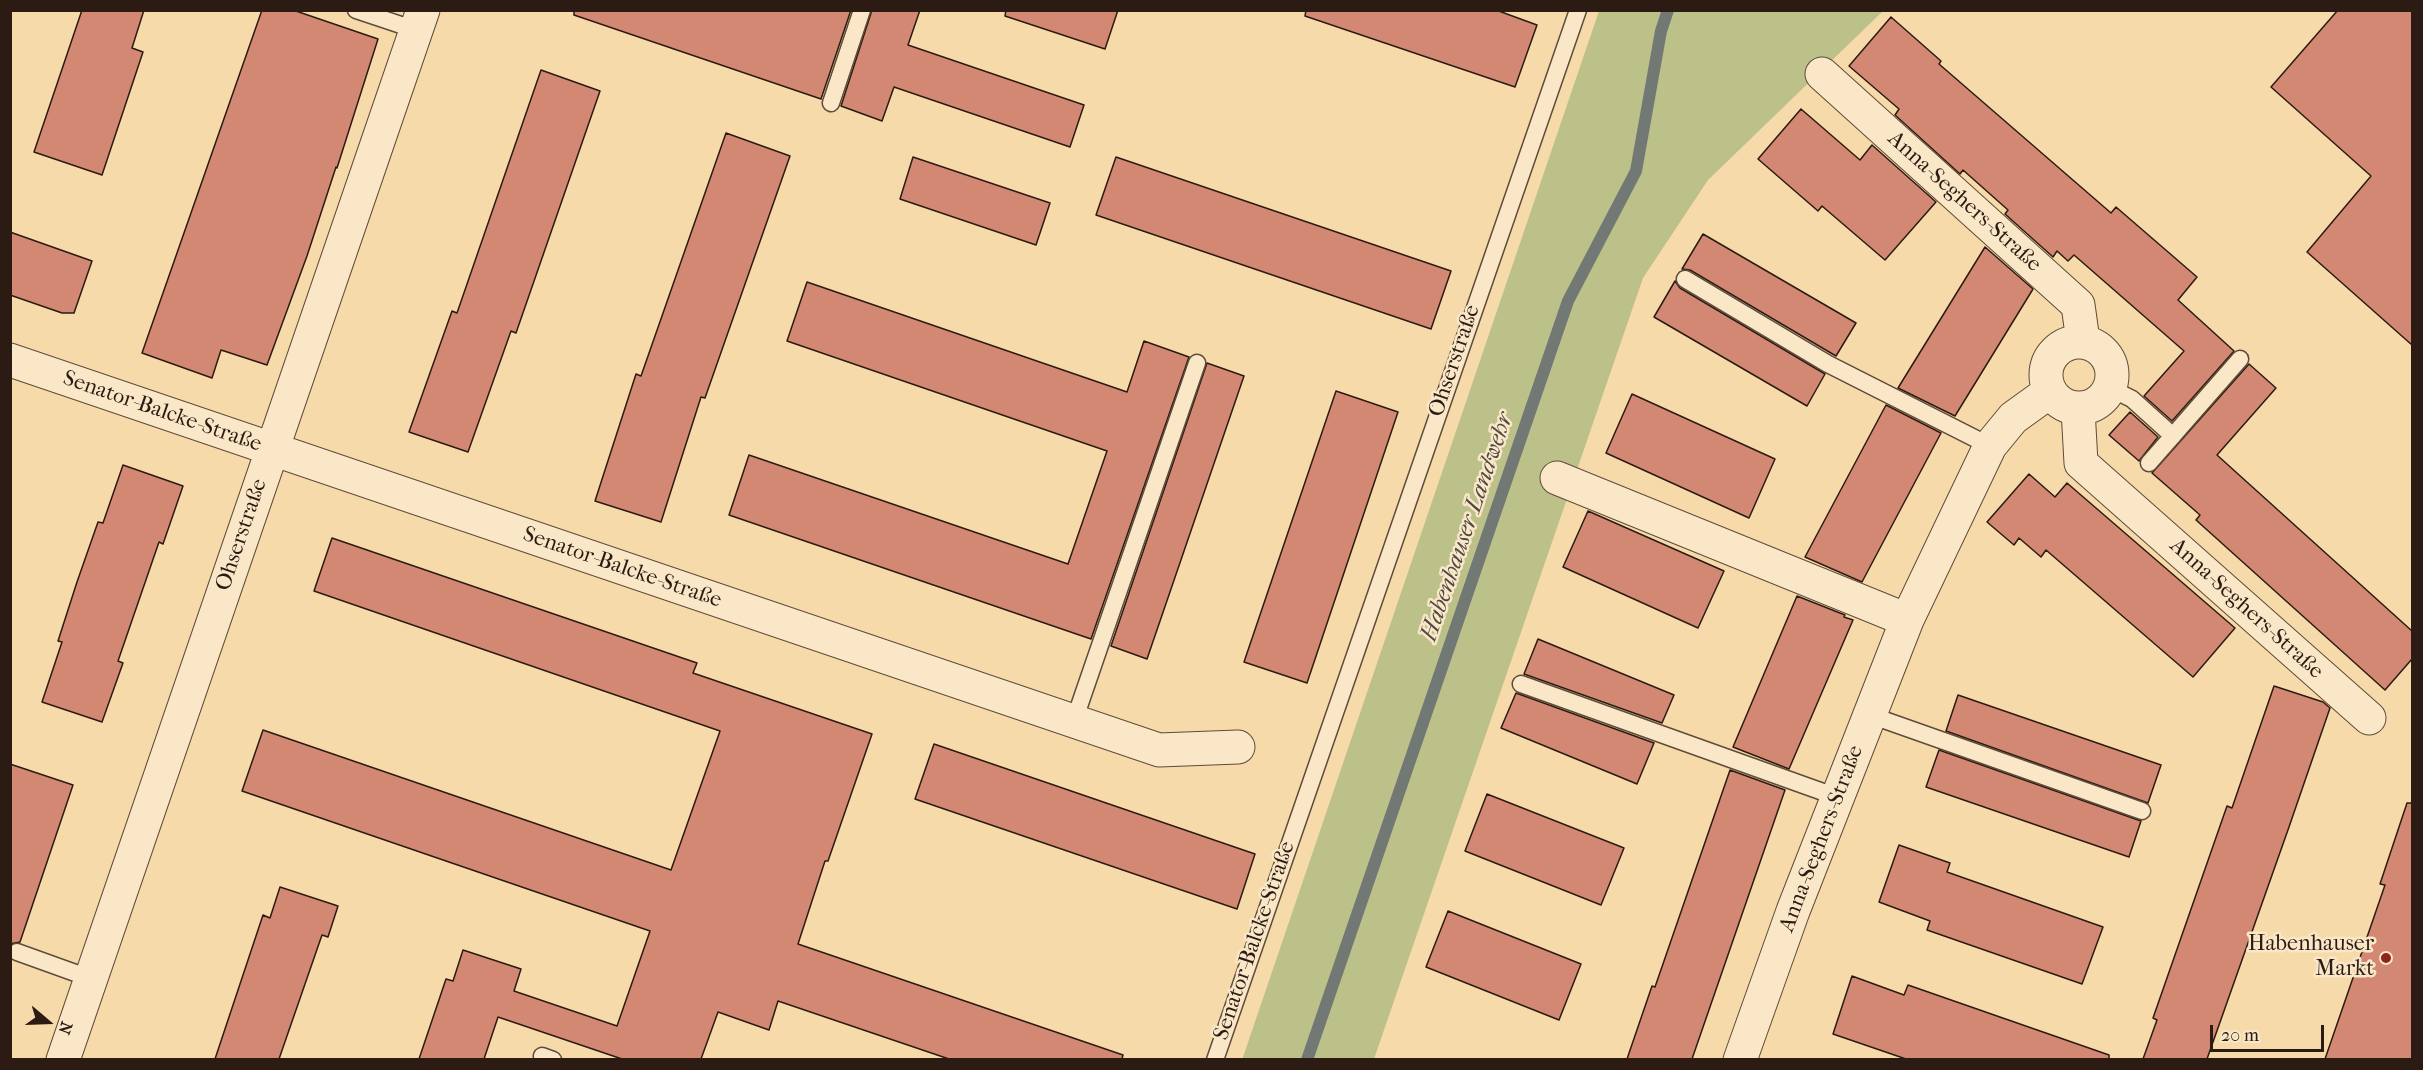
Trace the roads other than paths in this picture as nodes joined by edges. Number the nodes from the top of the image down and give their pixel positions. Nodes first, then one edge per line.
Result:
1 (356, 10) edge
2 (862, 10) edge
3 (1578, 10) edge
4 (420, 20) edge
5 (1822, 74) dead end
6 (831, 103) dead end
7 (1685, 279) dead end
8 (2083, 341) junction
9 (2240, 359) dead end
10 (10, 360) edge
11 (1197, 363) dead end
12 (2110, 388) junction
13 (2049, 392) junction
14 (2078, 409) junction
15 (2173, 436) junction
16 (1990, 446) junction
17 (271, 450) junction
18 (2149, 463) dead end
19 (1557, 478) dead end
20 (1907, 620) junction
21 (1521, 684) dead end
22 (1870, 715) junction
23 (2369, 718) dead end
24 (1074, 721) junction
25 (1238, 747) dead end
26 (1837, 797) junction
27 (2142, 811) dead end
28 (1295, 822) joint
29 (17, 952) dead end
30 (92, 979) junction
31 (63, 1059) edge
32 (1215, 1059) edge
33 (1740, 1059) edge

1 - 4 lane
2 - 6 lane
3 - 28 lane, Ohserstraße
4 - 17 street, Ohserstraße
5 - 8 street, Anna-Seghers-Straße
7 - 16 lane
8 - 12 street
8 - 13 street
9 - 15 lane
10 - 17 street, Senator-Balcke-Straße
11 - 24 lane
12 - 14 street
12 - 15 lane
13 - 14 street
13 - 16 street, Anna-Seghers-Straße
14 - 23 street, Anna-Seghers-Straße
15 - 18 lane
16 - 20 street, Anna-Seghers-Straße
17 - 24 street, Senator-Balcke-Straße
17 - 30 street, Ohserstraße
19 - 20 street
20 - 22 street, Anna-Seghers-Straße
21 - 26 lane
22 - 26 street, Anna-Seghers-Straße
22 - 27 lane
24 - 25 street, Senator-Balcke-Straße
26 - 33 street, Anna-Seghers-Straße
28 - 32 lane, Senator-Balcke-Straße
29 - 30 lane
30 - 31 street, Ohserstraße

